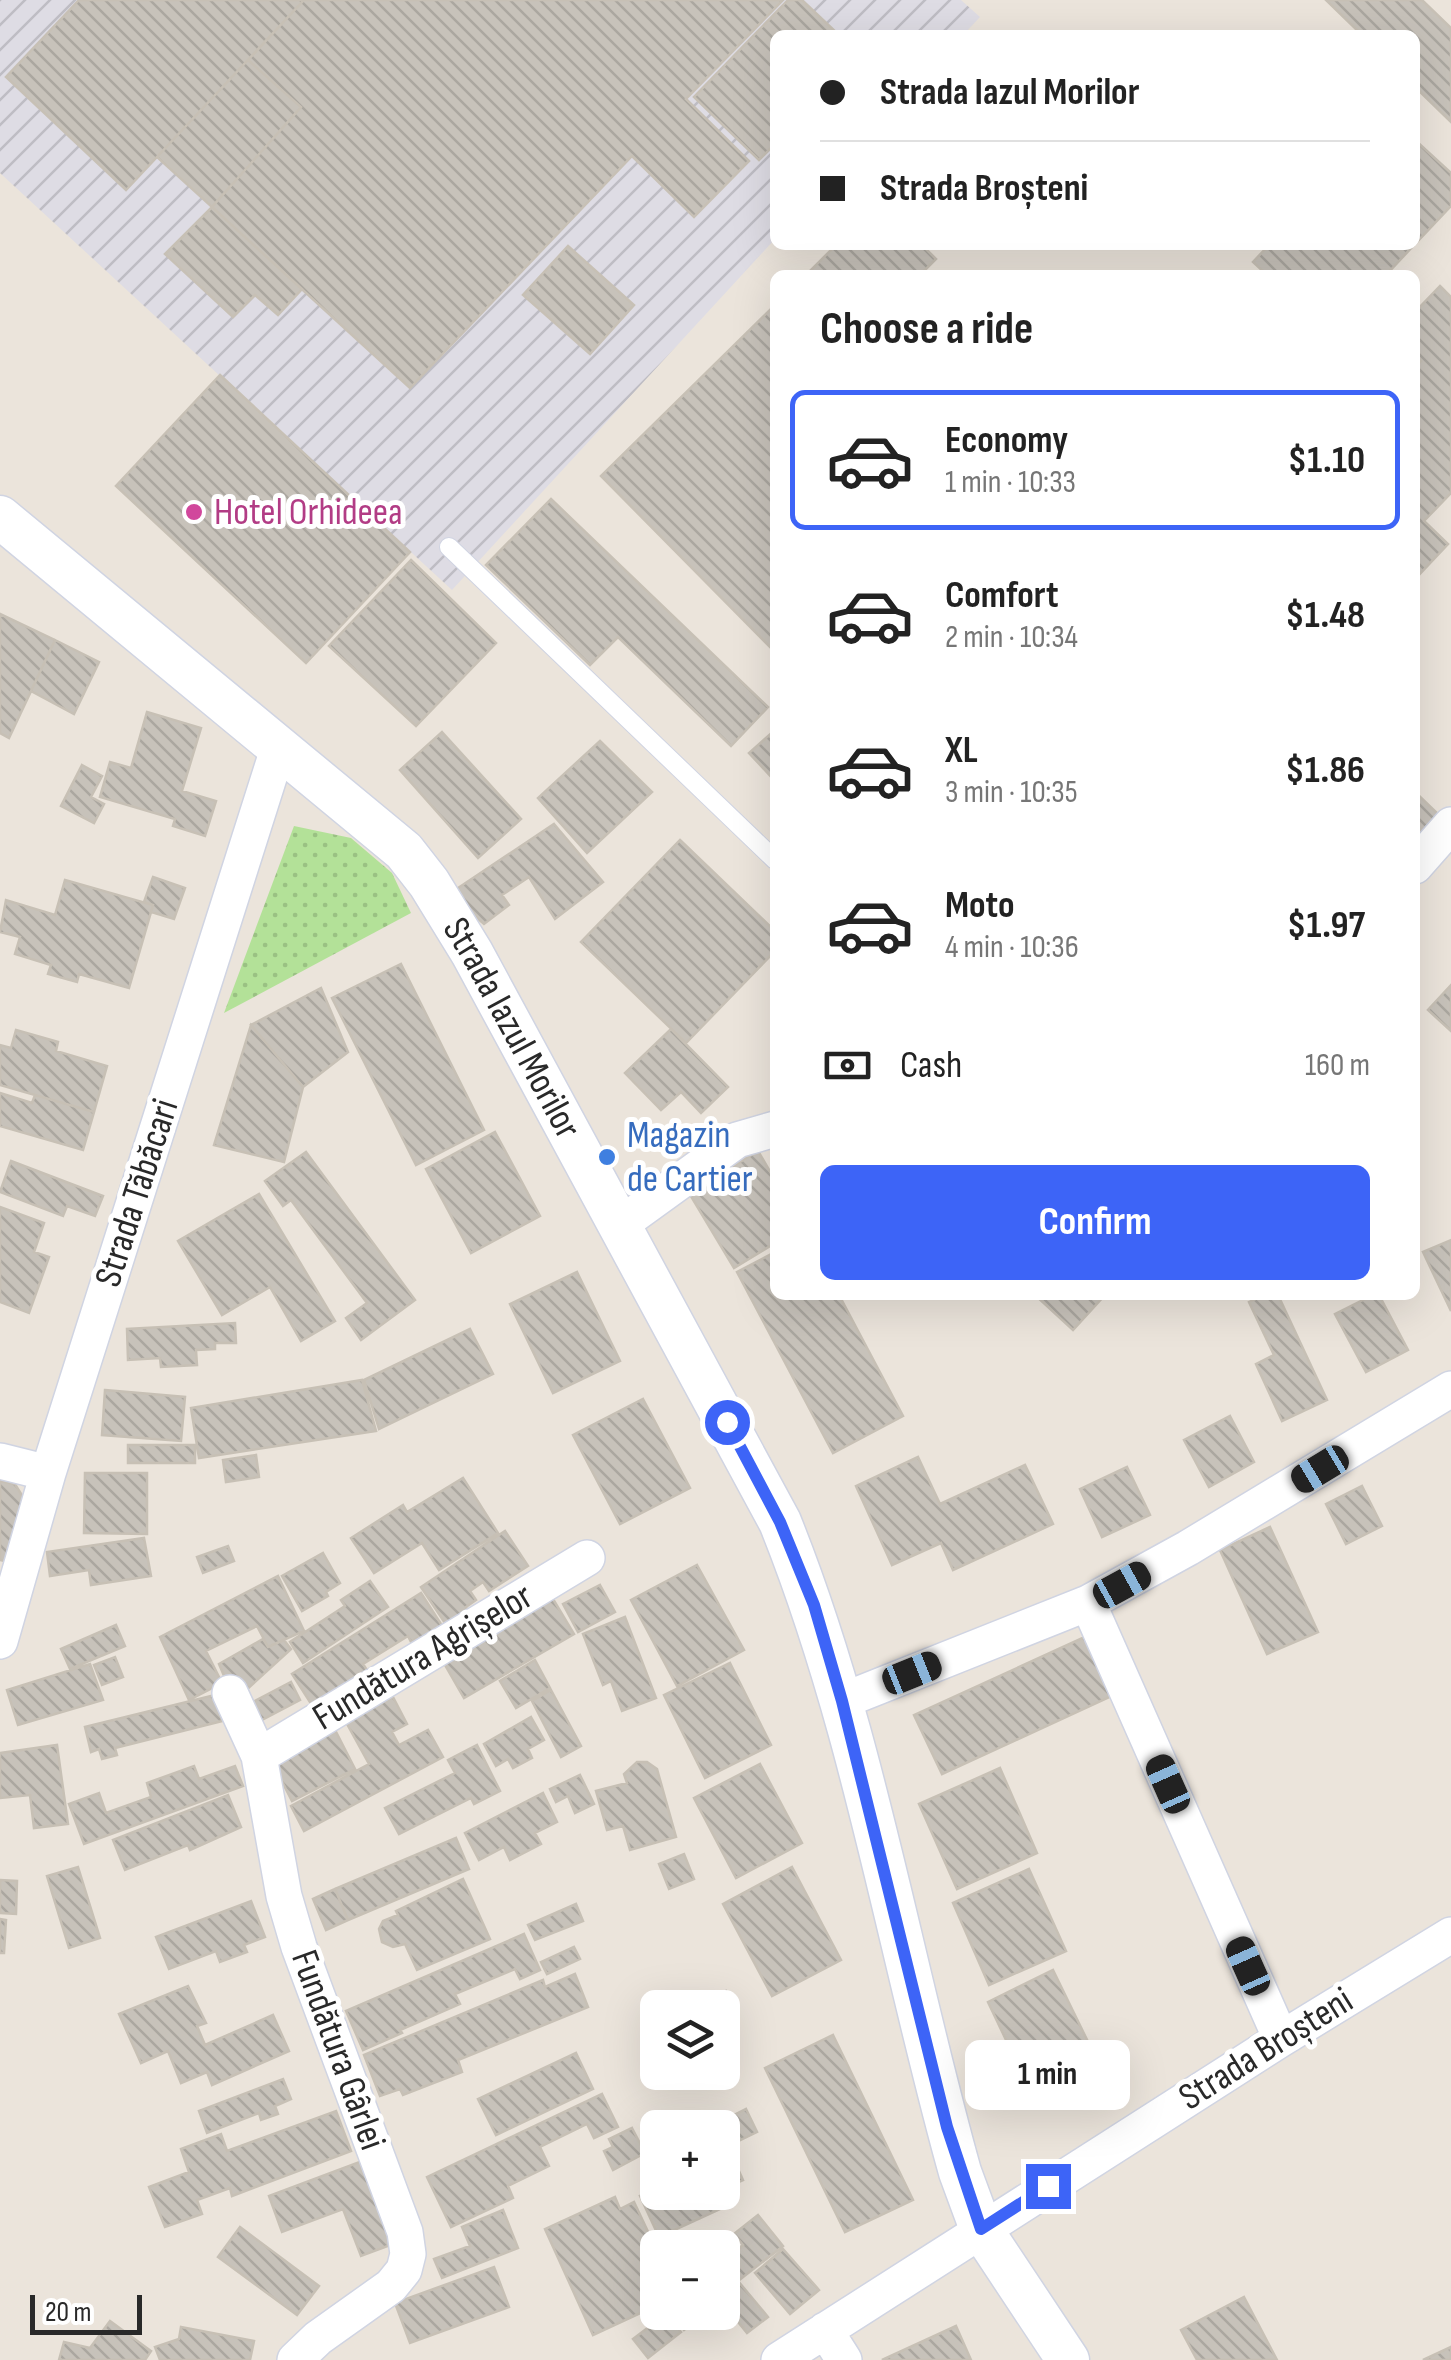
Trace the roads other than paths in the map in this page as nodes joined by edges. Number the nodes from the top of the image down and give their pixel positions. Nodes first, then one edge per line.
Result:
1 (7, 528) edge
2 (449, 547) dead end
3 (278, 746) junction
4 (1451, 825) edge
5 (770, 855) edge
6 (1420, 860) edge
7 (770, 1130) edge
8 (621, 1224) junction
9 (1451, 1389) edge
10 (0, 1462) edge
11 (48, 1474) junction
12 (587, 1558) dead end
13 (1088, 1603) junction
14 (0, 1641) edge
15 (230, 1693) dead end
16 (842, 1701) junction
17 (259, 1756) junction
18 (1451, 1935) edge
19 (1281, 2039) junction
20 (981, 2229) junction
21 (825, 2330) junction
22 (295, 2360) edge
23 (779, 2360) edge
24 (844, 2360) edge
25 (1068, 2360) edge

1 - 3 street, Strada Iazul Morilor
2 - 5 lane
3 - 8 street, Strada Iazul Morilor
3 - 11 street, Strada Tăbăcari
4 - 6 street
7 - 8 street
8 - 16 street, Strada Iazul Morilor
9 - 13 street
10 - 11 street
11 - 14 street, Strada Tăbăcari
12 - 17 street, Fundătura Agrișelor
13 - 16 street
13 - 19 street
15 - 17 street, Fundătura Gârlei
16 - 20 street, Strada Iazul Morilor
17 - 22 street, Fundătura Gârlei
18 - 19 street, Strada Broșteni
19 - 20 street, Strada Broșteni
20 - 21 street, Strada Broșteni
20 - 25 street, Strada Iazul Morilor
21 - 23 street, Strada Broșteni
21 - 24 street

